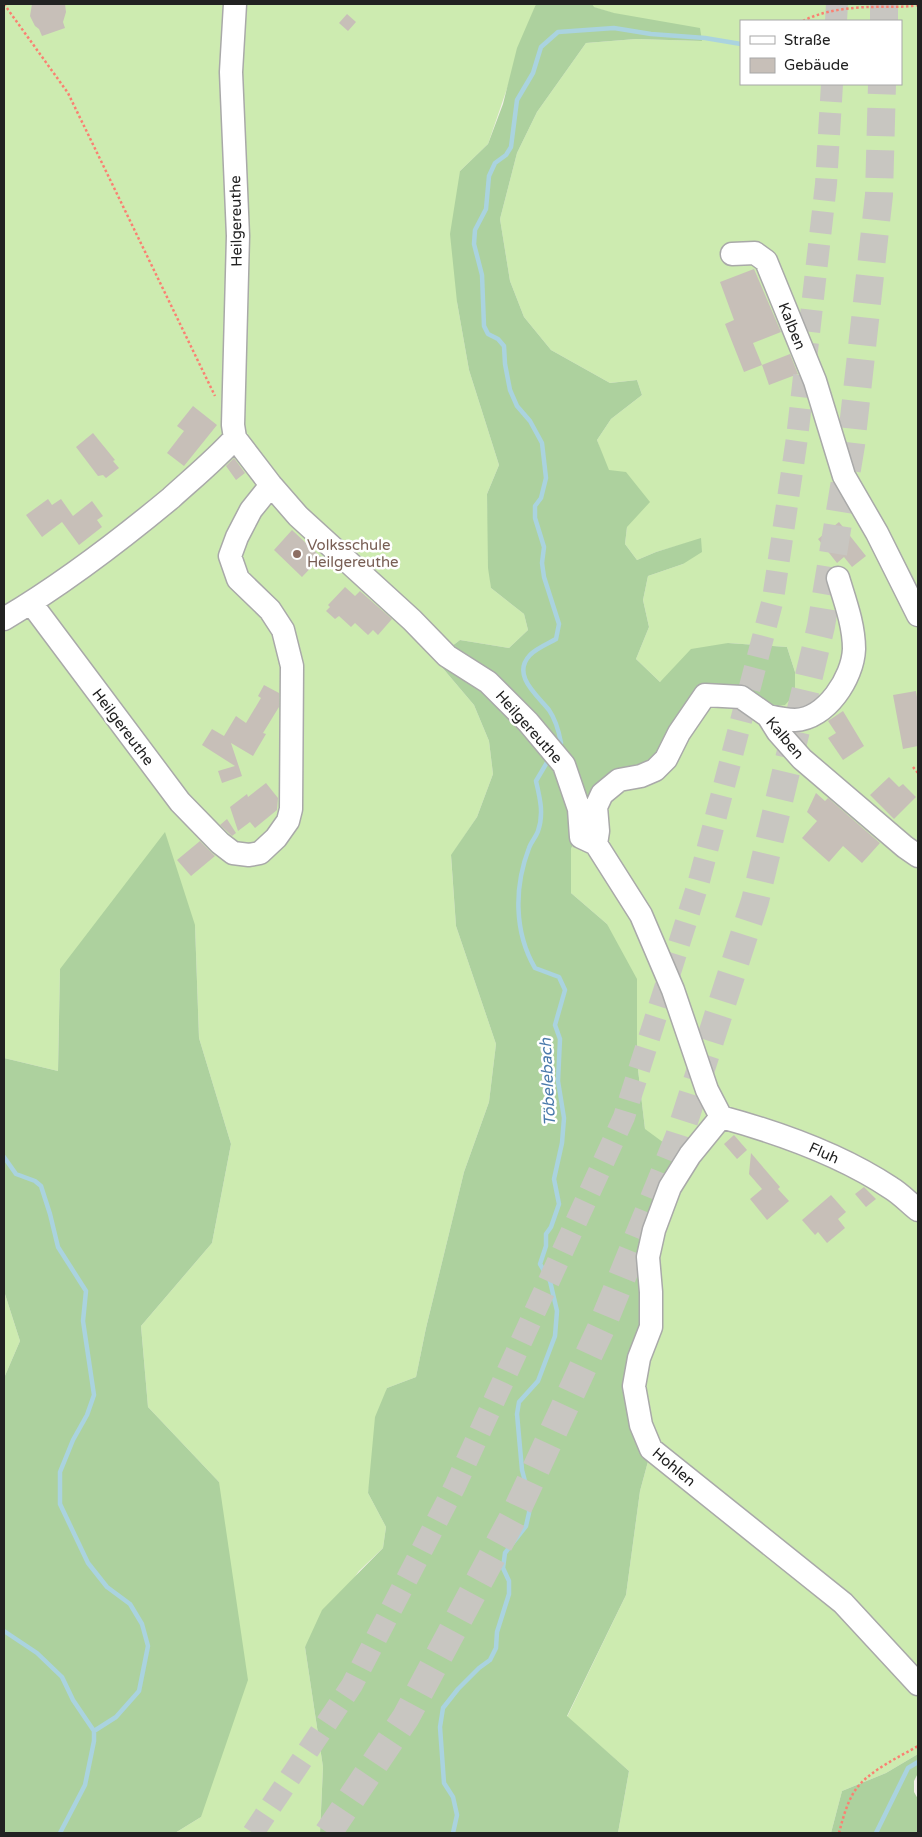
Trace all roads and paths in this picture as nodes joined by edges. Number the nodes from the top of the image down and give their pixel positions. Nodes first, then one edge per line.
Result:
1 (4, 4) edge
2 (235, 4) edge
3 (918, 5) edge
4 (805, 20) edge
5 (732, 254) dead end
6 (215, 396) dead end
7 (235, 438) junction
8 (271, 485) junction
9 (838, 578) dead end
10 (31, 603) junction
11 (918, 614) edge
12 (4, 619) edge
13 (768, 716) junction
14 (912, 767) dead end
15 (918, 773) edge
16 (596, 844) junction
17 (918, 856) edge
18 (721, 1117) junction
19 (918, 1210) edge
20 (918, 1684) edge
21 (918, 1746) edge
22 (839, 1833) edge

1 - 6 path
2 - 7 street, Heilgereuthe
3 - 4 path
5 - 11 street, Kalben
7 - 8 street, Heilgereuthe
7 - 10 street
8 - 10 street, Heilgereuthe
8 - 16 street, Heilgereuthe
9 - 13 street
10 - 12 street
13 - 16 street, Kalben
13 - 17 street, Kalben
14 - 15 path
16 - 18 street, Heilgereuthe
18 - 19 street, Fluh
18 - 20 street, Hohlen
21 - 22 path

